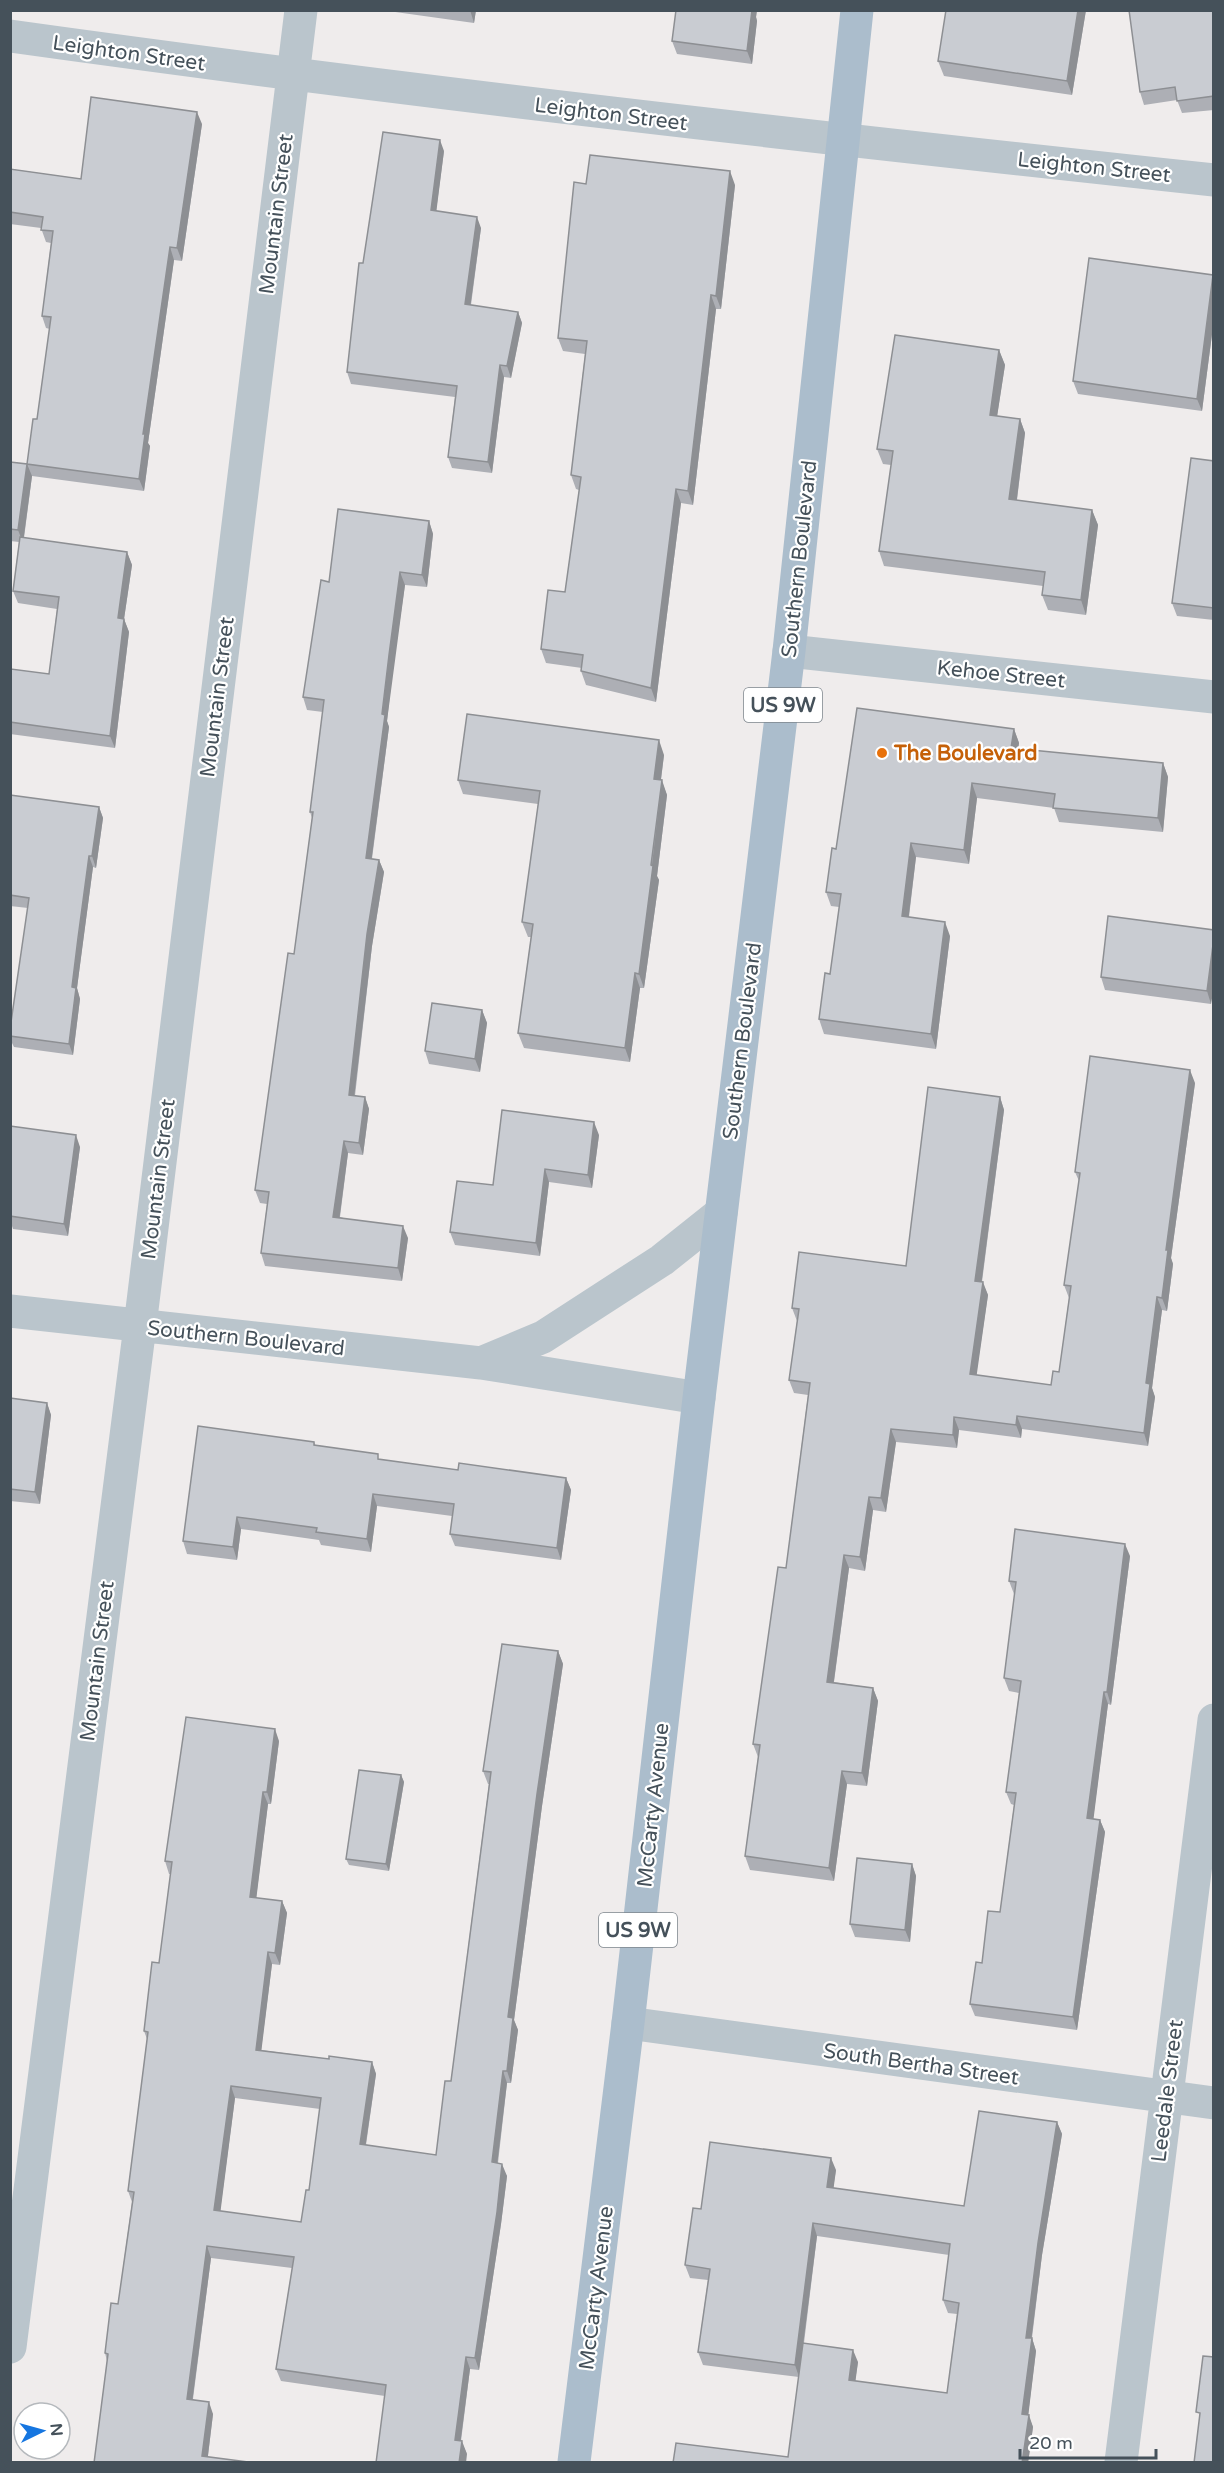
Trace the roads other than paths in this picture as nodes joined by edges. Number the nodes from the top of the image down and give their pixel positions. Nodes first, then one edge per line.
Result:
1 (301, 10) edge
2 (857, 10) edge
3 (10, 36) edge
4 (293, 76) junction
5 (842, 141) junction
6 (1214, 180) edge
7 (789, 651) junction
8 (1214, 697) edge
9 (721, 1214) junction
10 (10, 1311) edge
11 (140, 1326) junction
12 (481, 1363) junction
13 (699, 1398) junction
14 (1214, 1720) edge
15 (628, 2023) junction
16 (1166, 2097) junction
17 (1214, 2103) edge
18 (10, 2348) edge
19 (574, 2463) edge
20 (1121, 2463) edge

1 - 4 street, Mountain Street
2 - 5 main road, Southern Boulevard / US 9W
3 - 4 street, Leighton Street
4 - 5 street, Leighton Street
4 - 11 street, Mountain Street
5 - 6 street, Leighton Street
5 - 7 main road, Southern Boulevard / US 9W
7 - 8 street, Kehoe Street
7 - 9 main road, Southern Boulevard / US 9W
9 - 12 street, Southern Boulevard
9 - 13 main road, Southern Boulevard / US 9W
10 - 11 street, Southern Boulevard
11 - 12 street, Southern Boulevard
11 - 18 street, Mountain Street
12 - 13 street, Southern Boulevard
13 - 15 main road, McCarty Avenue / US 9W
14 - 16 street, Leedale Street
15 - 16 street, South Bertha Street
15 - 19 main road, McCarty Avenue / US 9W
16 - 17 street, South Bertha Street
16 - 20 street, Leedale Street

